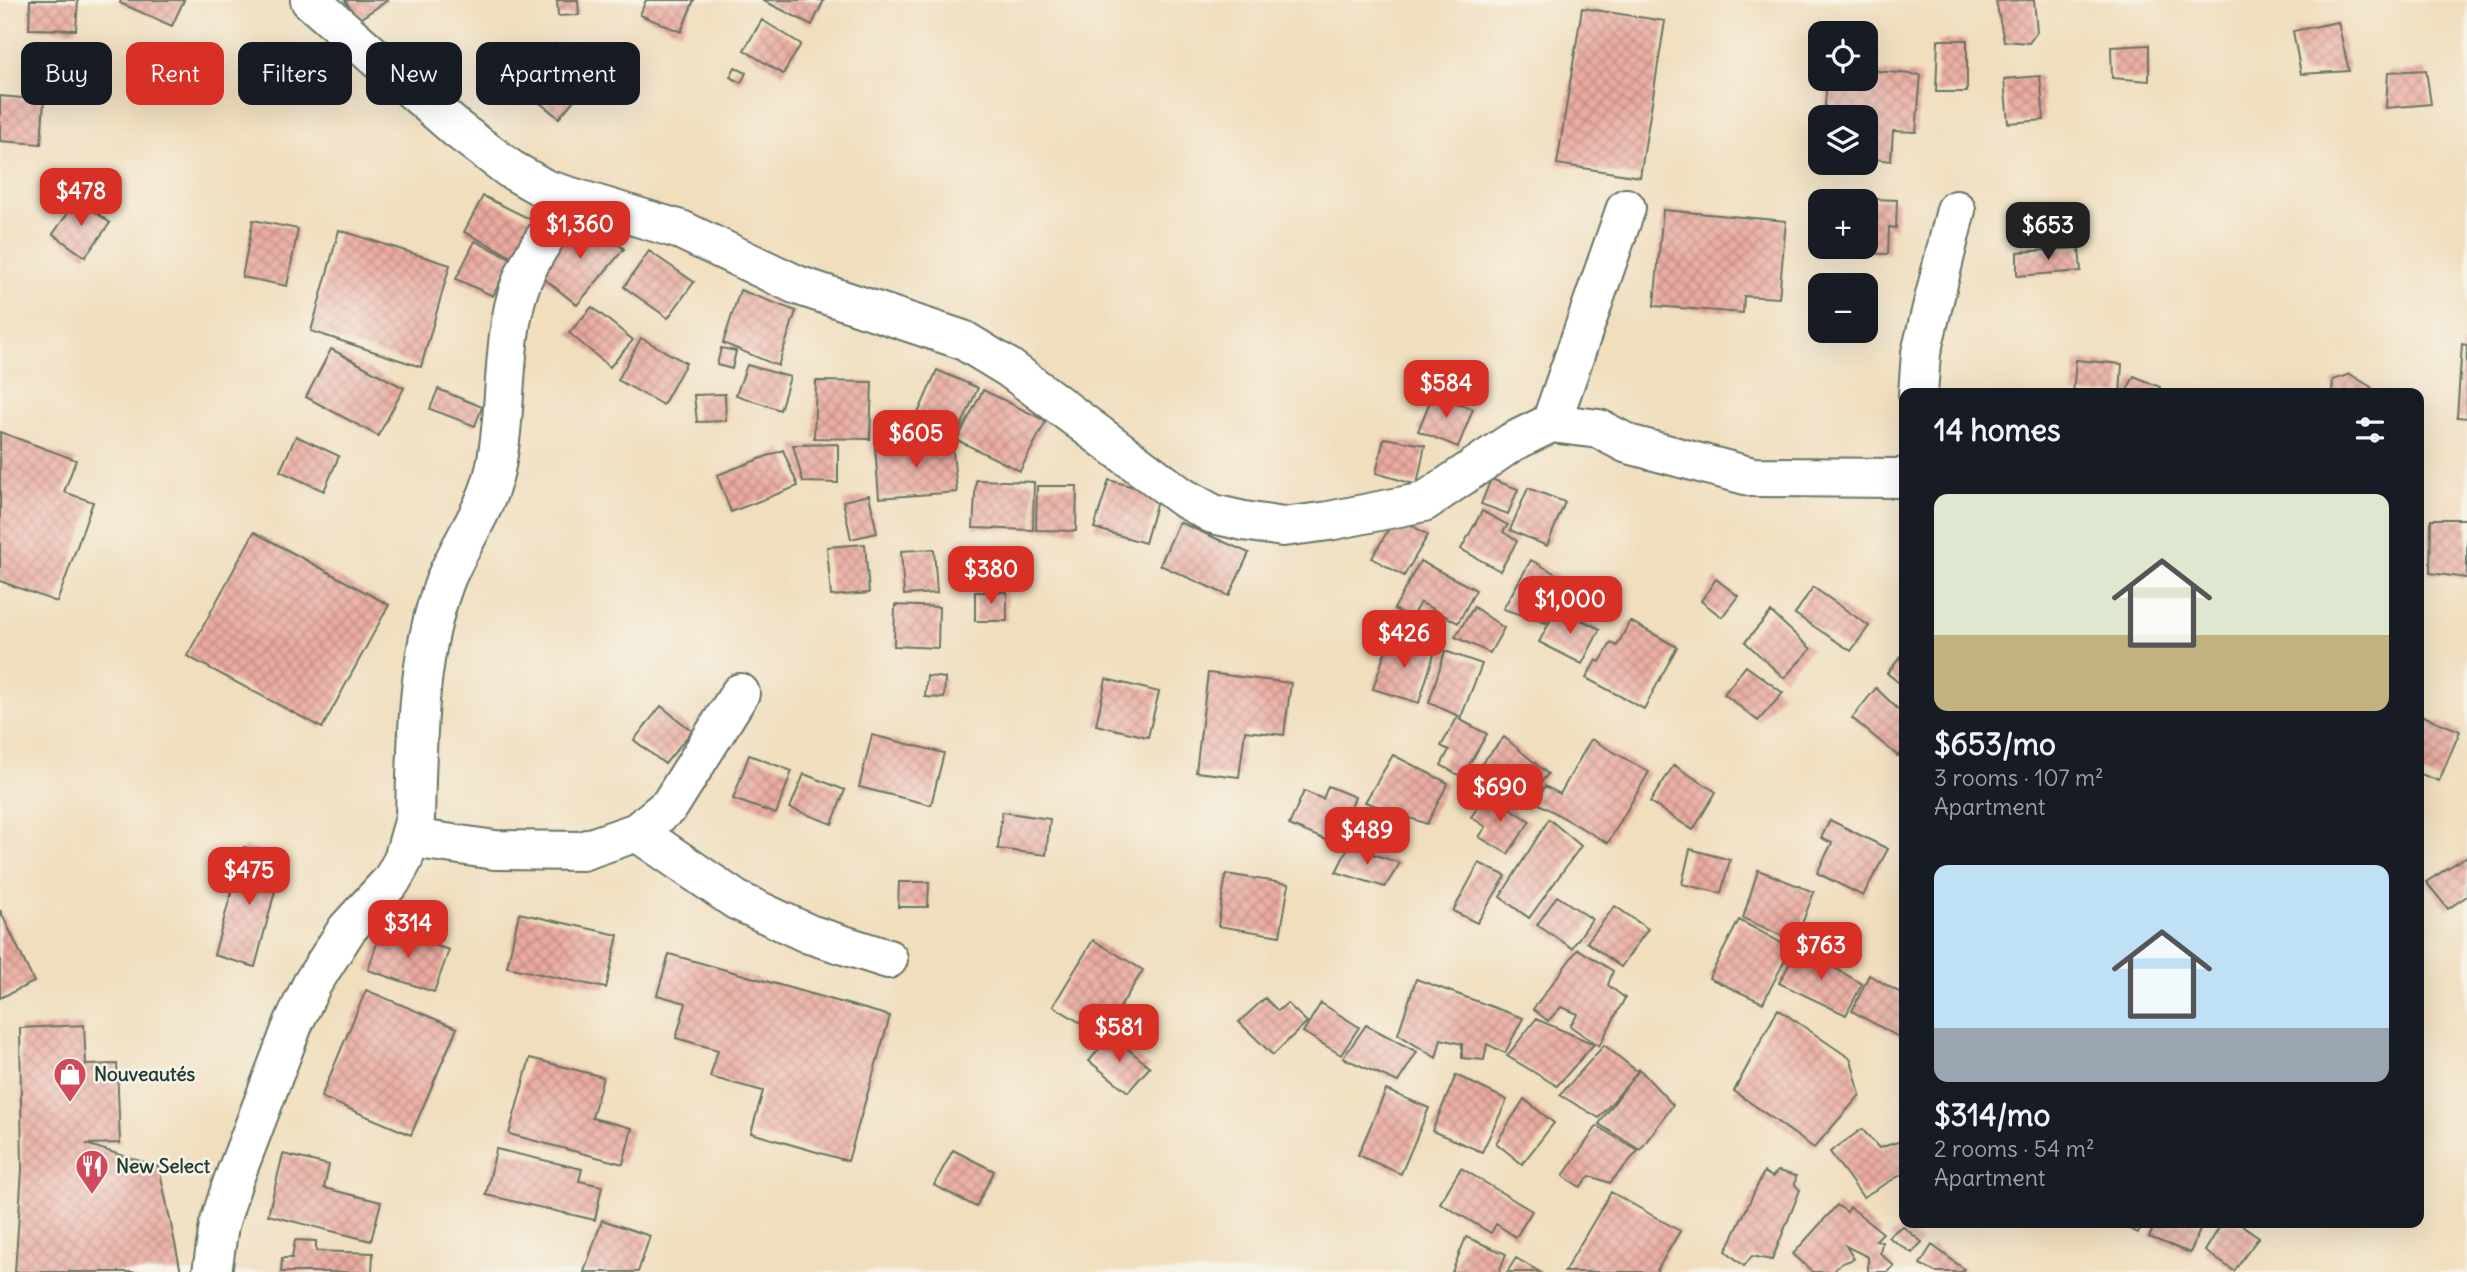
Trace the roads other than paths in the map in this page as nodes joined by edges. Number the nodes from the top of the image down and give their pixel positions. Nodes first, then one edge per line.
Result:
1 (310, 0) edge
2 (571, 199) junction
3 (1626, 208) dead end
4 (1956, 210) dead end
5 (1918, 388) edge
6 (1551, 423) junction
7 (1899, 478) edge
8 (740, 693) dead end
9 (637, 832) junction
10 (411, 838) junction
11 (888, 959) dead end
12 (212, 1272) edge

1 - 2 street
2 - 6 street
2 - 10 street
3 - 6 street
4 - 5 street
6 - 7 street
8 - 9 street
9 - 10 street
9 - 11 street
10 - 12 street

